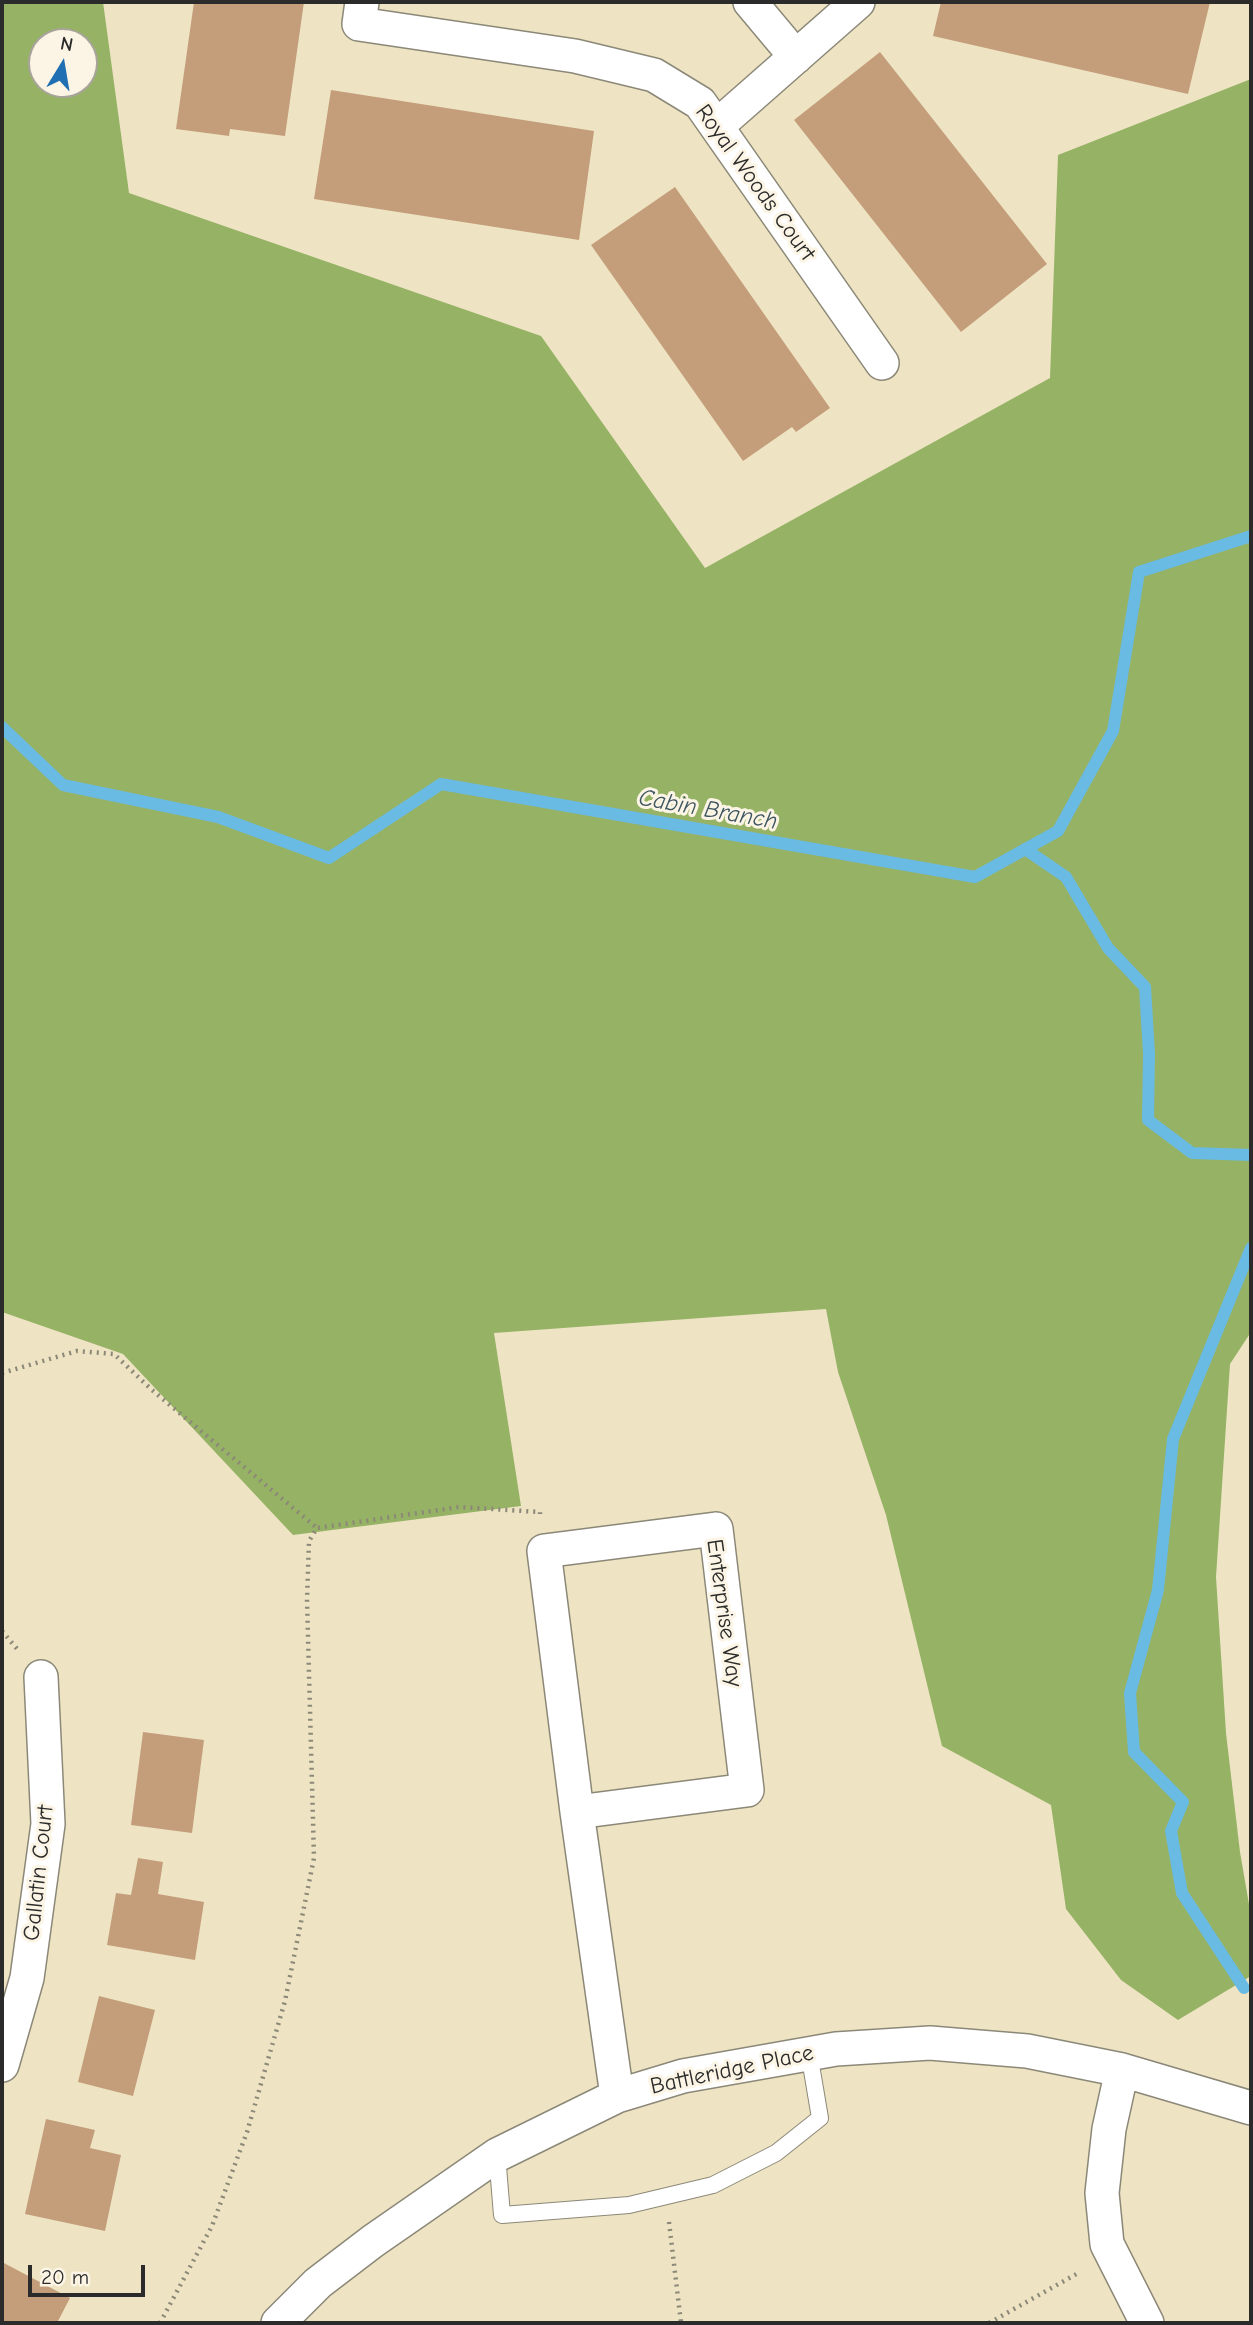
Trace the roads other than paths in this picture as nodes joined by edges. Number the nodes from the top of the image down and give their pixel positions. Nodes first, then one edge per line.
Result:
1 (362, 2) edge
2 (750, 2) edge
3 (858, 2) edge
4 (796, 57) junction
5 (717, 126) junction
6 (882, 363) dead end
7 (41, 1678) dead end
8 (577, 1812) junction
9 (809, 2053) junction
10 (2, 2065) edge
11 (1122, 2070) junction
12 (617, 2096) junction
13 (1251, 2108) edge
14 (496, 2155) junction
15 (278, 2323) edge
16 (1147, 2323) edge

1 - 5 street, Royal Woods Court
2 - 4 street
3 - 4 street
4 - 5 street
5 - 6 street, Royal Woods Court
7 - 10 street, Gallatin Court
8 - 8 street, Enterprise Way
8 - 12 street
9 - 11 street, Battleridge Place
9 - 12 street, Battleridge Place
9 - 14 lane
11 - 13 street, Battleridge Place
11 - 16 street
12 - 14 street, Battleridge Place
14 - 15 street, Battleridge Place

